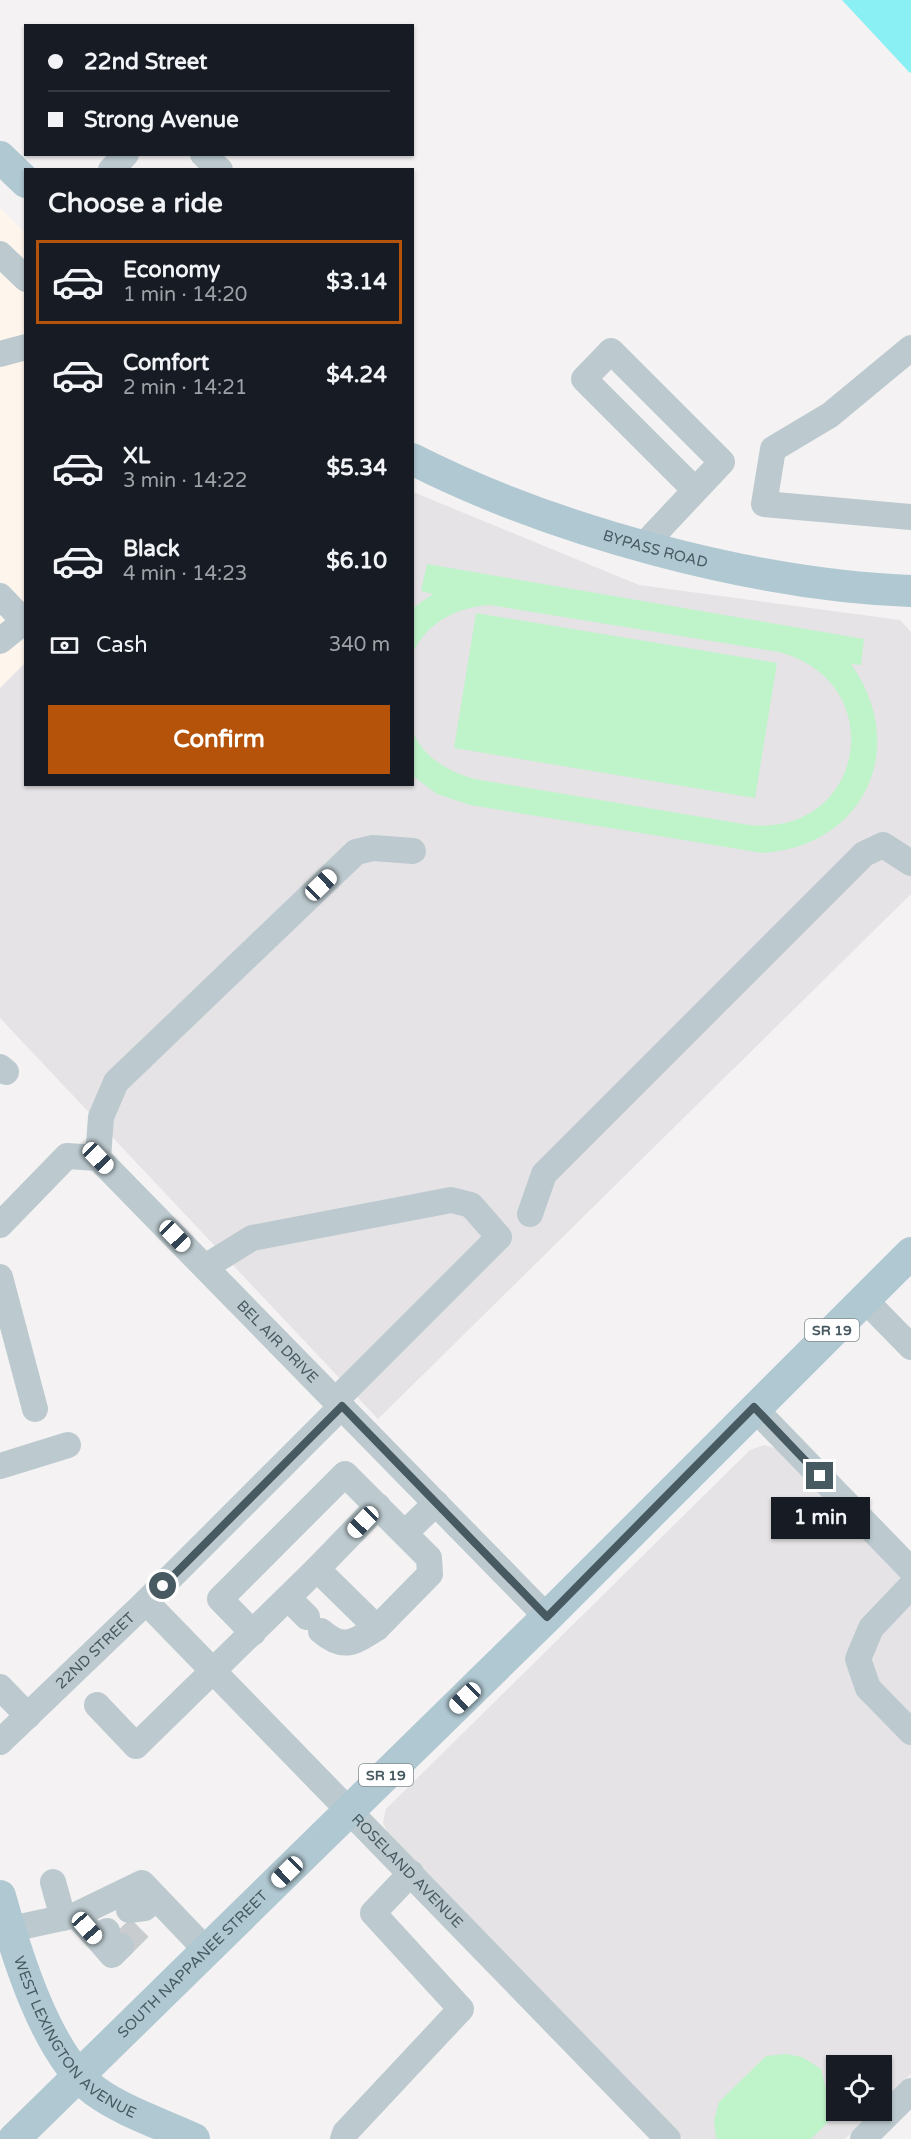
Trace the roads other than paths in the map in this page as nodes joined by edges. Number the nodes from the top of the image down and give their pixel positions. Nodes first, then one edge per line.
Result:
1 (205, 156) edge
2 (1, 159) edge
3 (218, 168) edge
4 (24, 180) edge
5 (0, 254) edge
6 (24, 277) edge
7 (24, 348) edge
8 (911, 348) edge
9 (0, 354) edge
10 (414, 460) edge
11 (695, 490) junction
12 (911, 517) edge
13 (644, 545) junction
14 (911, 591) edge
15 (0, 596) edge
16 (24, 620) edge
17 (0, 641) edge
18 (413, 851) dead end
19 (911, 863) edge
20 (98, 1158) junction
21 (530, 1214) dead end
22 (0, 1225) edge
23 (911, 1252) edge
24 (205, 1267) junction
25 (0, 1277) edge
26 (864, 1299) junction
27 (911, 1347) edge
28 (339, 1403) junction
29 (754, 1407) junction
30 (35, 1409) dead end
31 (68, 1445) dead end
32 (0, 1466) edge
33 (436, 1503) junction
34 (378, 1506) junction
35 (405, 1533) junction
36 (317, 1569) junction
37 (911, 1570) edge
38 (911, 1586) edge
39 (288, 1598) junction
40 (146, 1602) junction
41 (547, 1617) junction
42 (377, 1628) junction
43 (253, 1633) junction
44 (215, 1672) junction
45 (0, 1687) edge
46 (97, 1705) dead end
47 (28, 1716) junction
48 (911, 1732) edge
49 (0, 1742) edge
50 (350, 1810) junction
51 (411, 1873) junction
52 (53, 1882) dead end
53 (0, 1896) edge
54 (70, 1916) junction
55 (10, 1929) junction
56 (109, 1939) dead end
57 (207, 1951) junction
58 (80, 2076) junction
59 (911, 2091) edge
60 (14, 2139) edge
61 (194, 2139) edge
62 (343, 2139) edge
63 (668, 2139) edge
64 (863, 2139) edge

1 - 3 street
2 - 4 main road
5 - 6 street
7 - 9 street
8 - 12 street
10 - 13 main road, BYPASS ROAD
11 - 11 street
11 - 13 street
13 - 14 main road, BYPASS ROAD
15 - 16 street
16 - 17 street
18 - 20 street
19 - 21 street
20 - 22 street
20 - 24 street, BEL AIR DRIVE
23 - 26 main road, SR 19
24 - 28 street, BEL AIR DRIVE
24 - 28 street, 22ND STREET
25 - 30 street
26 - 27 street
26 - 29 main road, SR 19
28 - 33 street, BEL AIR DRIVE
28 - 40 street, 22ND STREET
29 - 37 street
29 - 41 main road, SOUTH NAPPANEE STREET / SR 19
31 - 32 street
33 - 35 street
33 - 41 street, BEL AIR DRIVE
34 - 35 street
34 - 36 street
34 - 43 street
35 - 42 street
36 - 39 street
36 - 42 street
38 - 48 street
39 - 42 street
39 - 43 street
40 - 44 street, ROSELAND AVENUE
40 - 47 street, 22ND STREET
41 - 50 main road, SOUTH NAPPANEE STREET / SR 19
43 - 44 street
44 - 46 street
44 - 50 street, ROSELAND AVENUE
45 - 47 street
47 - 49 street, 22ND STREET
50 - 51 street, ROSELAND AVENUE
50 - 57 main road, SOUTH NAPPANEE STREET / SR 19
51 - 62 street
51 - 63 street, ROSELAND AVENUE
52 - 54 street
53 - 55 main road, WEST LEXINGTON AVENUE
54 - 55 street
54 - 56 street
54 - 57 street
55 - 58 main road, WEST LEXINGTON AVENUE
57 - 58 main road, SOUTH NAPPANEE STREET / SR 19
58 - 60 main road, SOUTH NAPPANEE STREET / SR 19
58 - 61 main road, WEST LEXINGTON AVENUE
59 - 64 street

